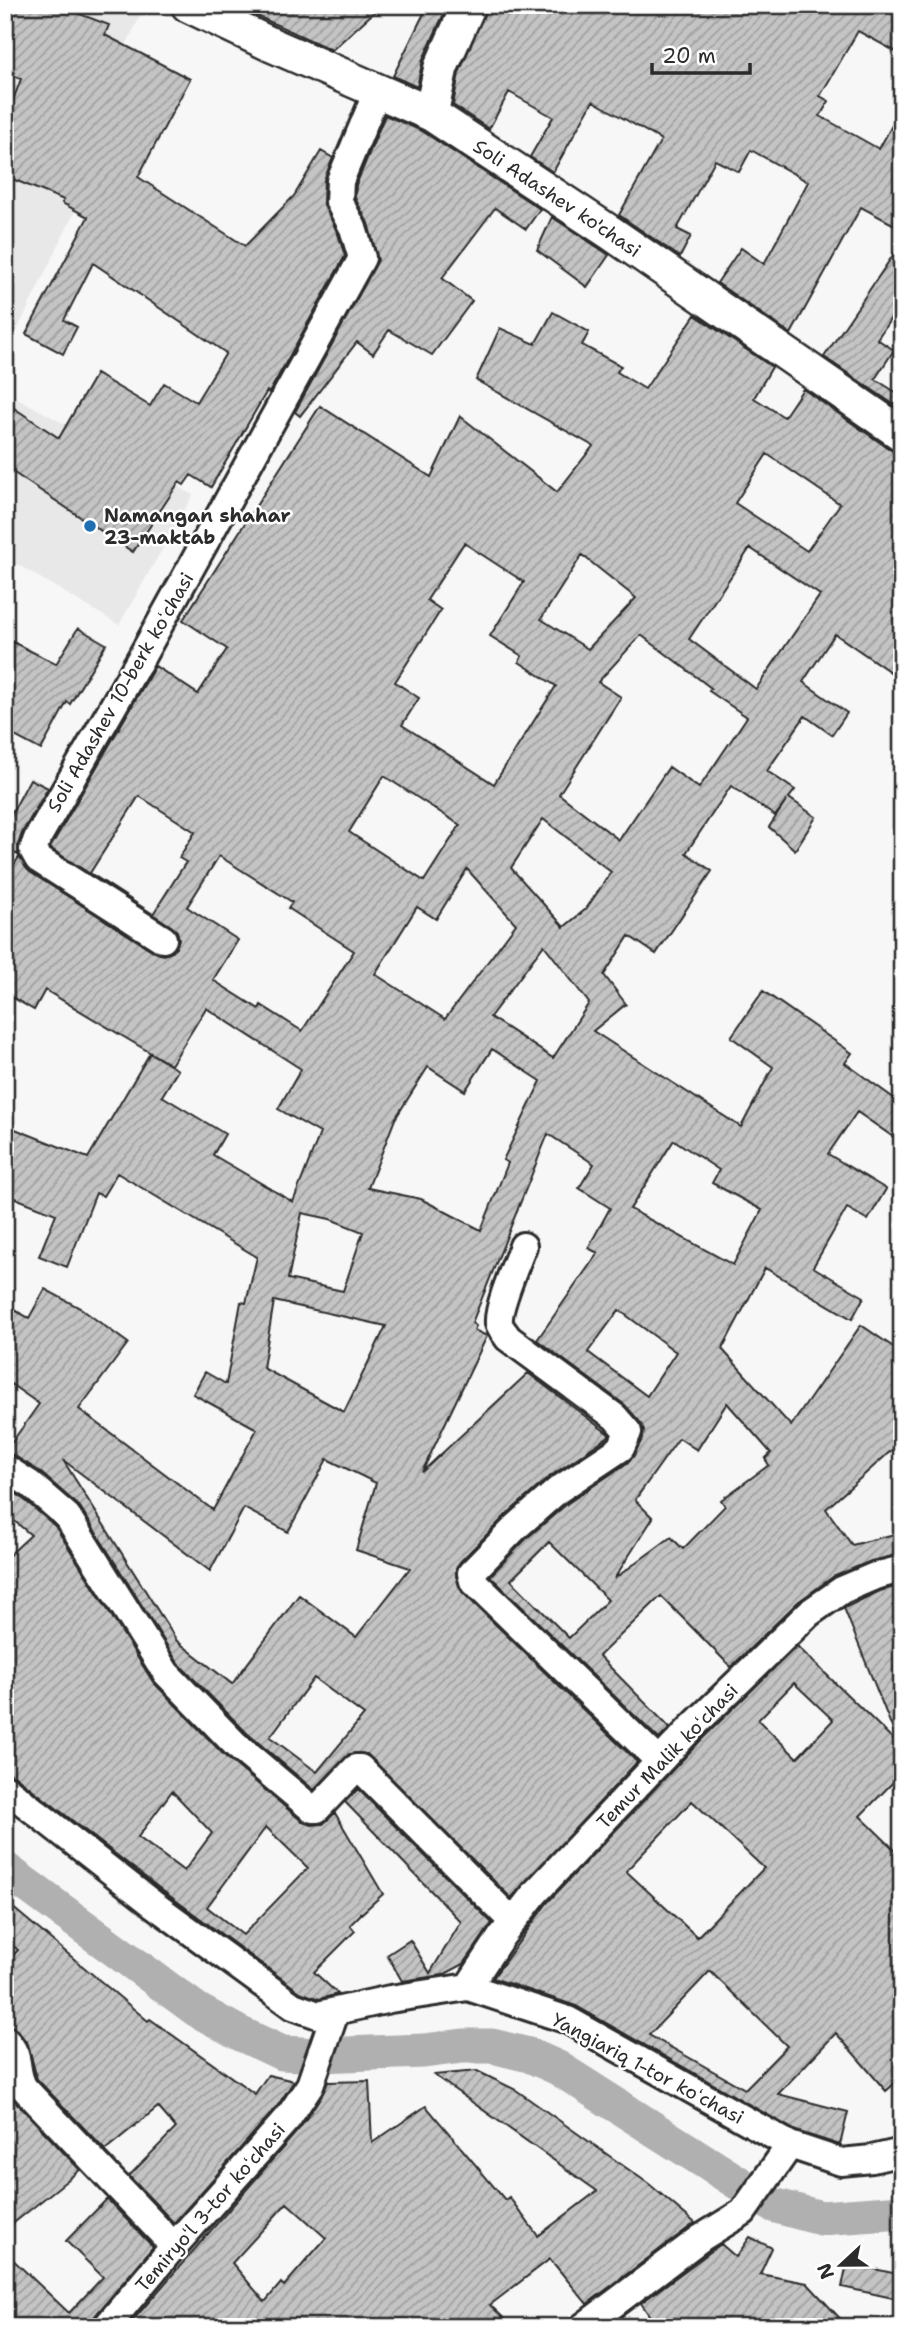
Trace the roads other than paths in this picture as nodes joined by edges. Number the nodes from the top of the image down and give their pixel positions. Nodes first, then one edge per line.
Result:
1 (188, 5) edge
2 (469, 5) edge
3 (377, 92) junction
4 (431, 114) junction
5 (902, 435) edge
6 (163, 939) dead end
7 (523, 1246) dead end
8 (5, 1468) edge
9 (902, 1569) edge
10 (659, 1761) junction
11 (5, 1788) edge
12 (513, 1922) junction
13 (468, 1987) junction
14 (333, 2019) junction
15 (5, 2040) edge
16 (902, 2152) edge
17 (783, 2154) junction
18 (174, 2246) junction
19 (106, 2327) edge
20 (583, 2327) edge

1 - 3 street, Soli Adashev ko'chasi
2 - 4 street
3 - 4 street, Soli Adashev ko'chasi
3 - 6 street, Soli Adashev 10-berk koʻchasi
4 - 5 street, Soli Adashev ko'chasi
7 - 10 street
8 - 12 street
9 - 10 street, Temur Malik koʻchasi
10 - 12 street, Temur Malik koʻchasi
11 - 14 street, Yangiariq 1-tor koʻchasi
12 - 13 street, Temur Malik koʻchasi
13 - 14 street, Yangiariq 1-tor koʻchasi
13 - 17 street, Yangiariq 1-tor koʻchasi
14 - 18 street, Temiryoʻl 3-tor koʻchasi
15 - 18 street
16 - 17 street, Yangiariq 1-tor koʻchasi
17 - 20 street
18 - 19 street, Temiryoʻl 3-tor koʻchasi

